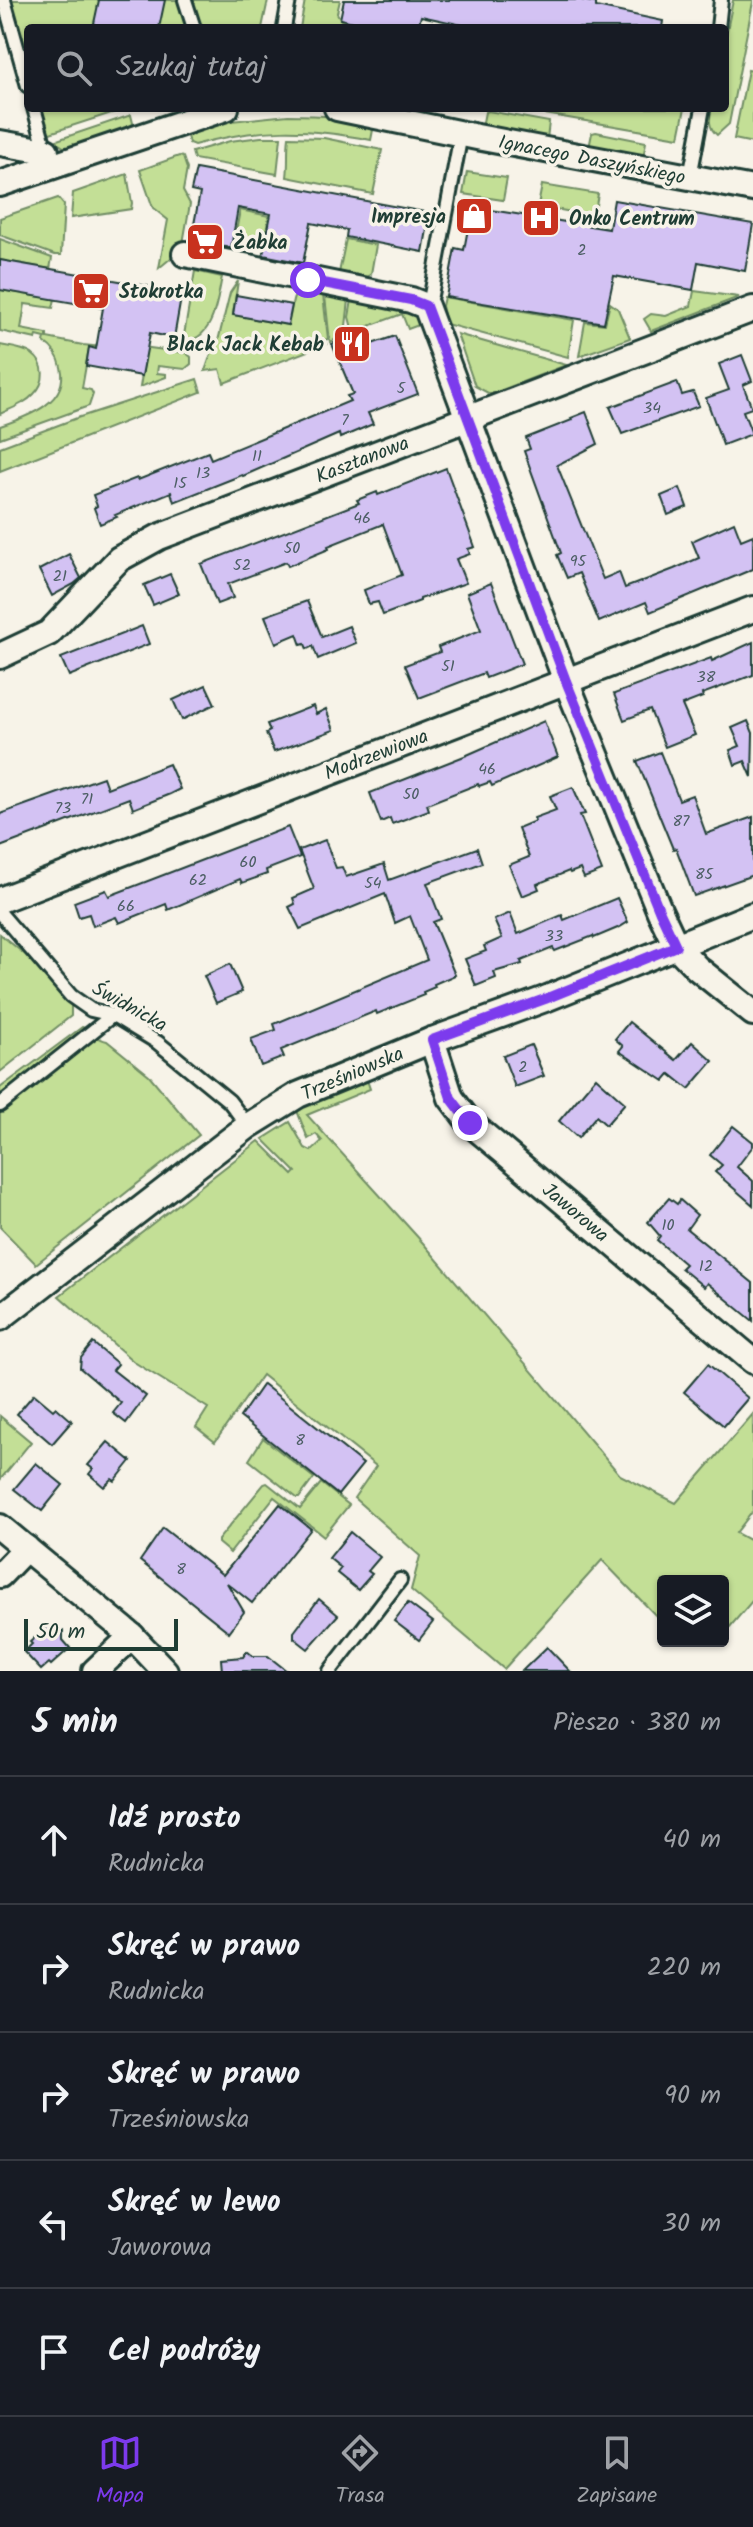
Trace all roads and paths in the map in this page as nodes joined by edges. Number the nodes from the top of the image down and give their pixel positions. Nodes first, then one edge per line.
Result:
1 (4, 0) edge
2 (185, 0) edge
3 (289, 0) edge
4 (721, 0) edge
5 (193, 24) edge
6 (285, 24) edge
7 (718, 24) edge
8 (24, 72) edge
9 (35, 112) edge
10 (209, 112) edge
11 (356, 112) edge
12 (702, 112) edge
13 (461, 134) junction
14 (0, 143) edge
15 (49, 159) junction
16 (690, 177) junction
17 (0, 184) edge
18 (753, 189) edge
19 (185, 254) dead end
20 (426, 306) junction
21 (753, 309) edge
22 (468, 419) junction
23 (753, 609) edge
24 (0, 656) edge
25 (566, 681) junction
26 (0, 900) edge
27 (0, 913) edge
28 (753, 915) edge
29 (676, 946) junction
30 (753, 1013) edge
31 (113, 1015) junction
32 (432, 1040) junction
33 (0, 1105) edge
34 (248, 1126) junction
35 (0, 1318) edge
36 (753, 1361) edge
37 (0, 1527) edge
38 (26, 1548) junction
39 (0, 1575) edge
40 (400, 1580) dead end
41 (132, 1636) junction
42 (95, 1671) edge
43 (165, 1671) edge
44 (330, 1671) edge

1 - 8 lane
2 - 5 lane
3 - 6 lane
4 - 7 lane
9 - 15 lane
10 - 15 street
11 - 13 street, Ignacego Daszyńskiego
12 - 16 lane
13 - 16 street, Ignacego Daszyńskiego
13 - 20 lane
14 - 15 street
15 - 17 street
16 - 18 street, Ignacego Daszyńskiego
19 - 20 street
20 - 22 street
21 - 22 street, Kasztanowa
22 - 24 street, Kasztanowa
22 - 25 street
23 - 25 street, Modrzewiowa
25 - 26 street, Modrzewiowa
25 - 29 street
27 - 31 lane, Świdnicka
28 - 29 street, Trześniowska
29 - 30 street
29 - 32 street, Trześniowska
31 - 33 lane
31 - 34 lane, Świdnicka
32 - 34 street, Trześniowska
32 - 36 street, Jaworowa
34 - 35 street, Trześniowska
37 - 38 street
38 - 39 street
38 - 41 street
40 - 44 lane
41 - 42 street
41 - 43 street

